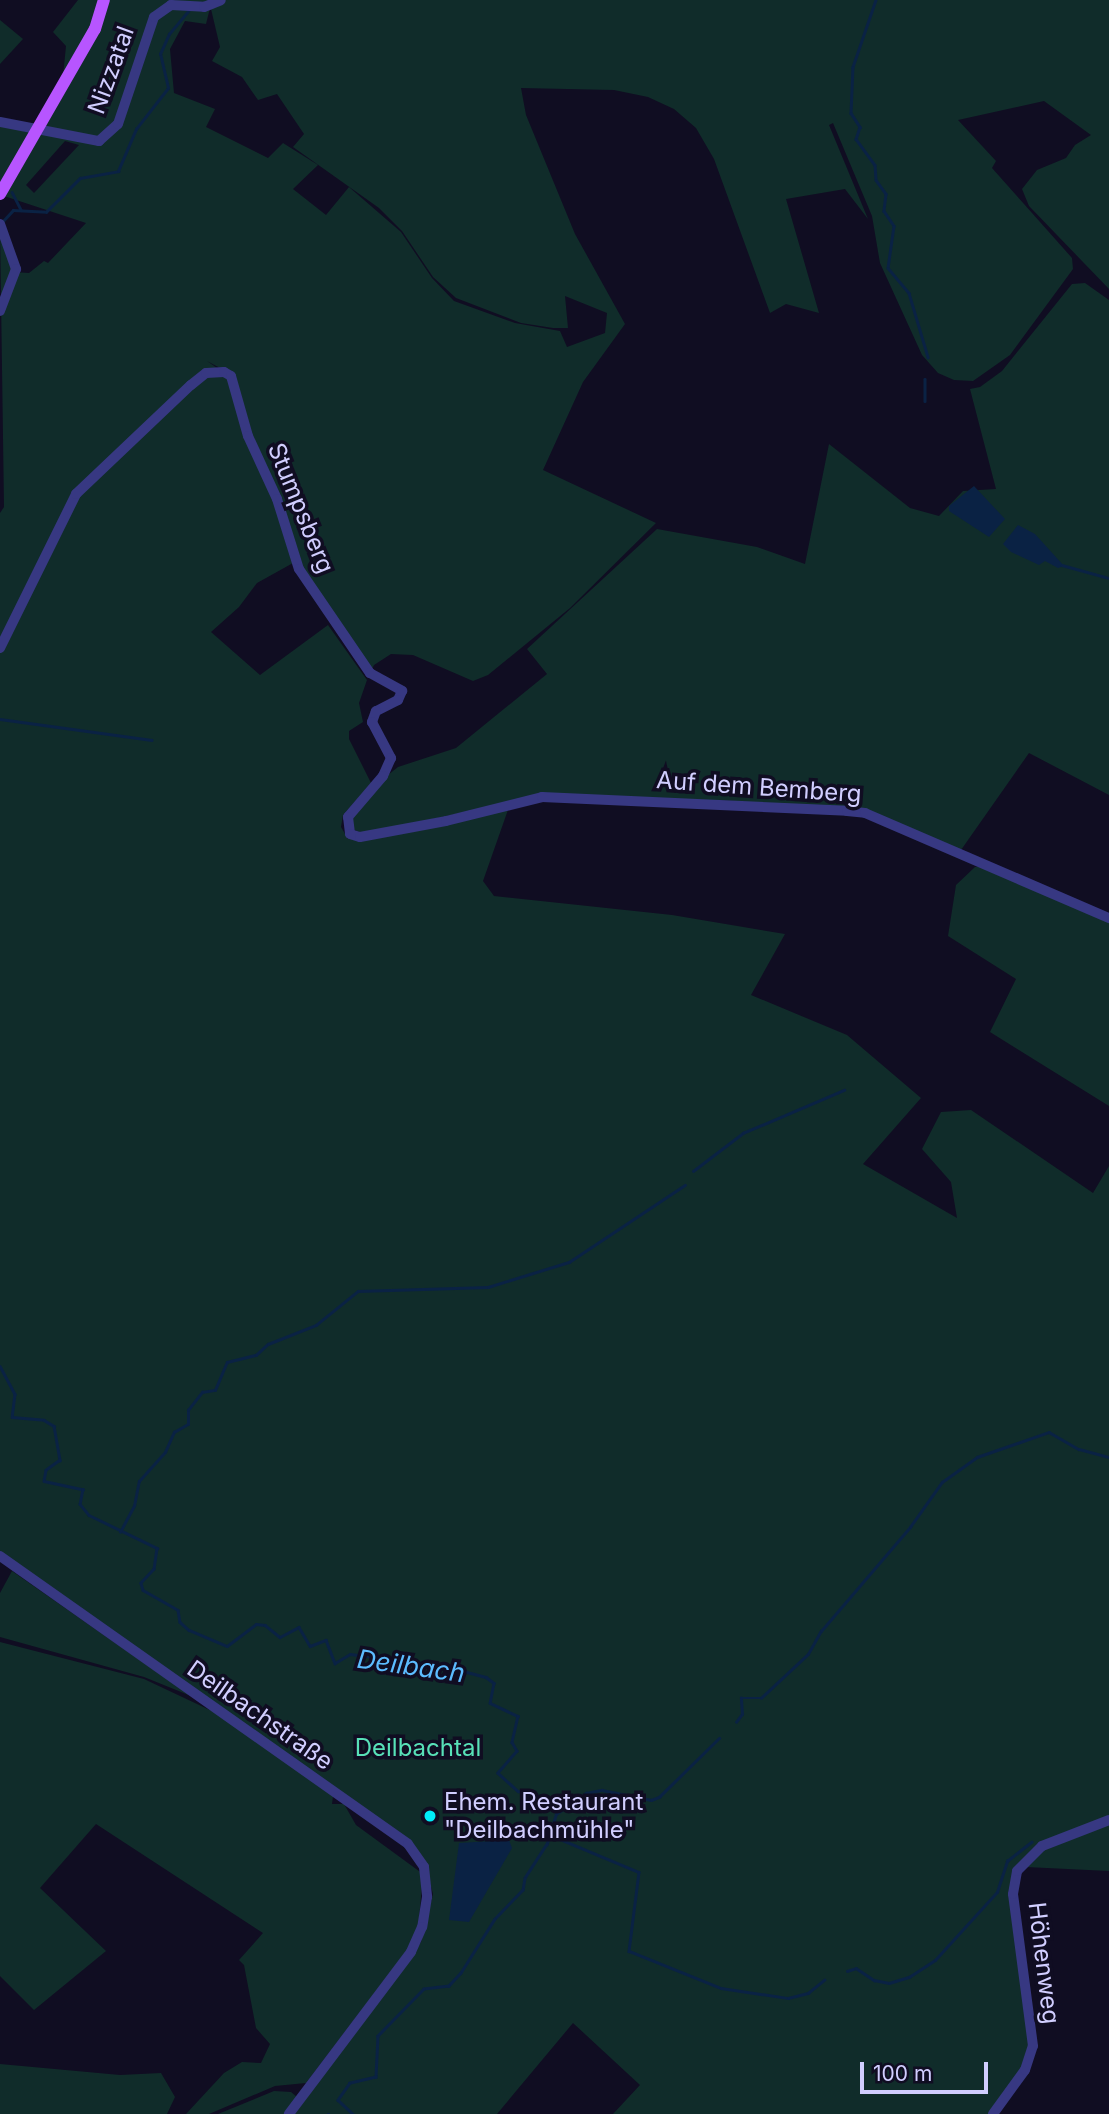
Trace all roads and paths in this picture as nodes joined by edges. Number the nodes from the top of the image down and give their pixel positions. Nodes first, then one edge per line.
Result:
1 (104, 0) edge
2 (221, 0) edge
3 (0, 122) edge
4 (35, 131) junction
5 (0, 194) edge
6 (0, 224) edge
7 (0, 311) edge
8 (0, 648) edge
9 (512, 804) joint
10 (1109, 918) edge
11 (0, 1556) edge
12 (1109, 1820) edge
13 (289, 2114) edge
14 (993, 2114) edge

1 - 4 main road
2 - 4 street, Nizzatal
3 - 4 street, Nizzatal
4 - 5 main road
6 - 7 street
8 - 9 street, Stumpsberg
9 - 10 street, Auf dem Bemberg
11 - 13 street, Deilbachstraße
12 - 14 street, Höhenweg

